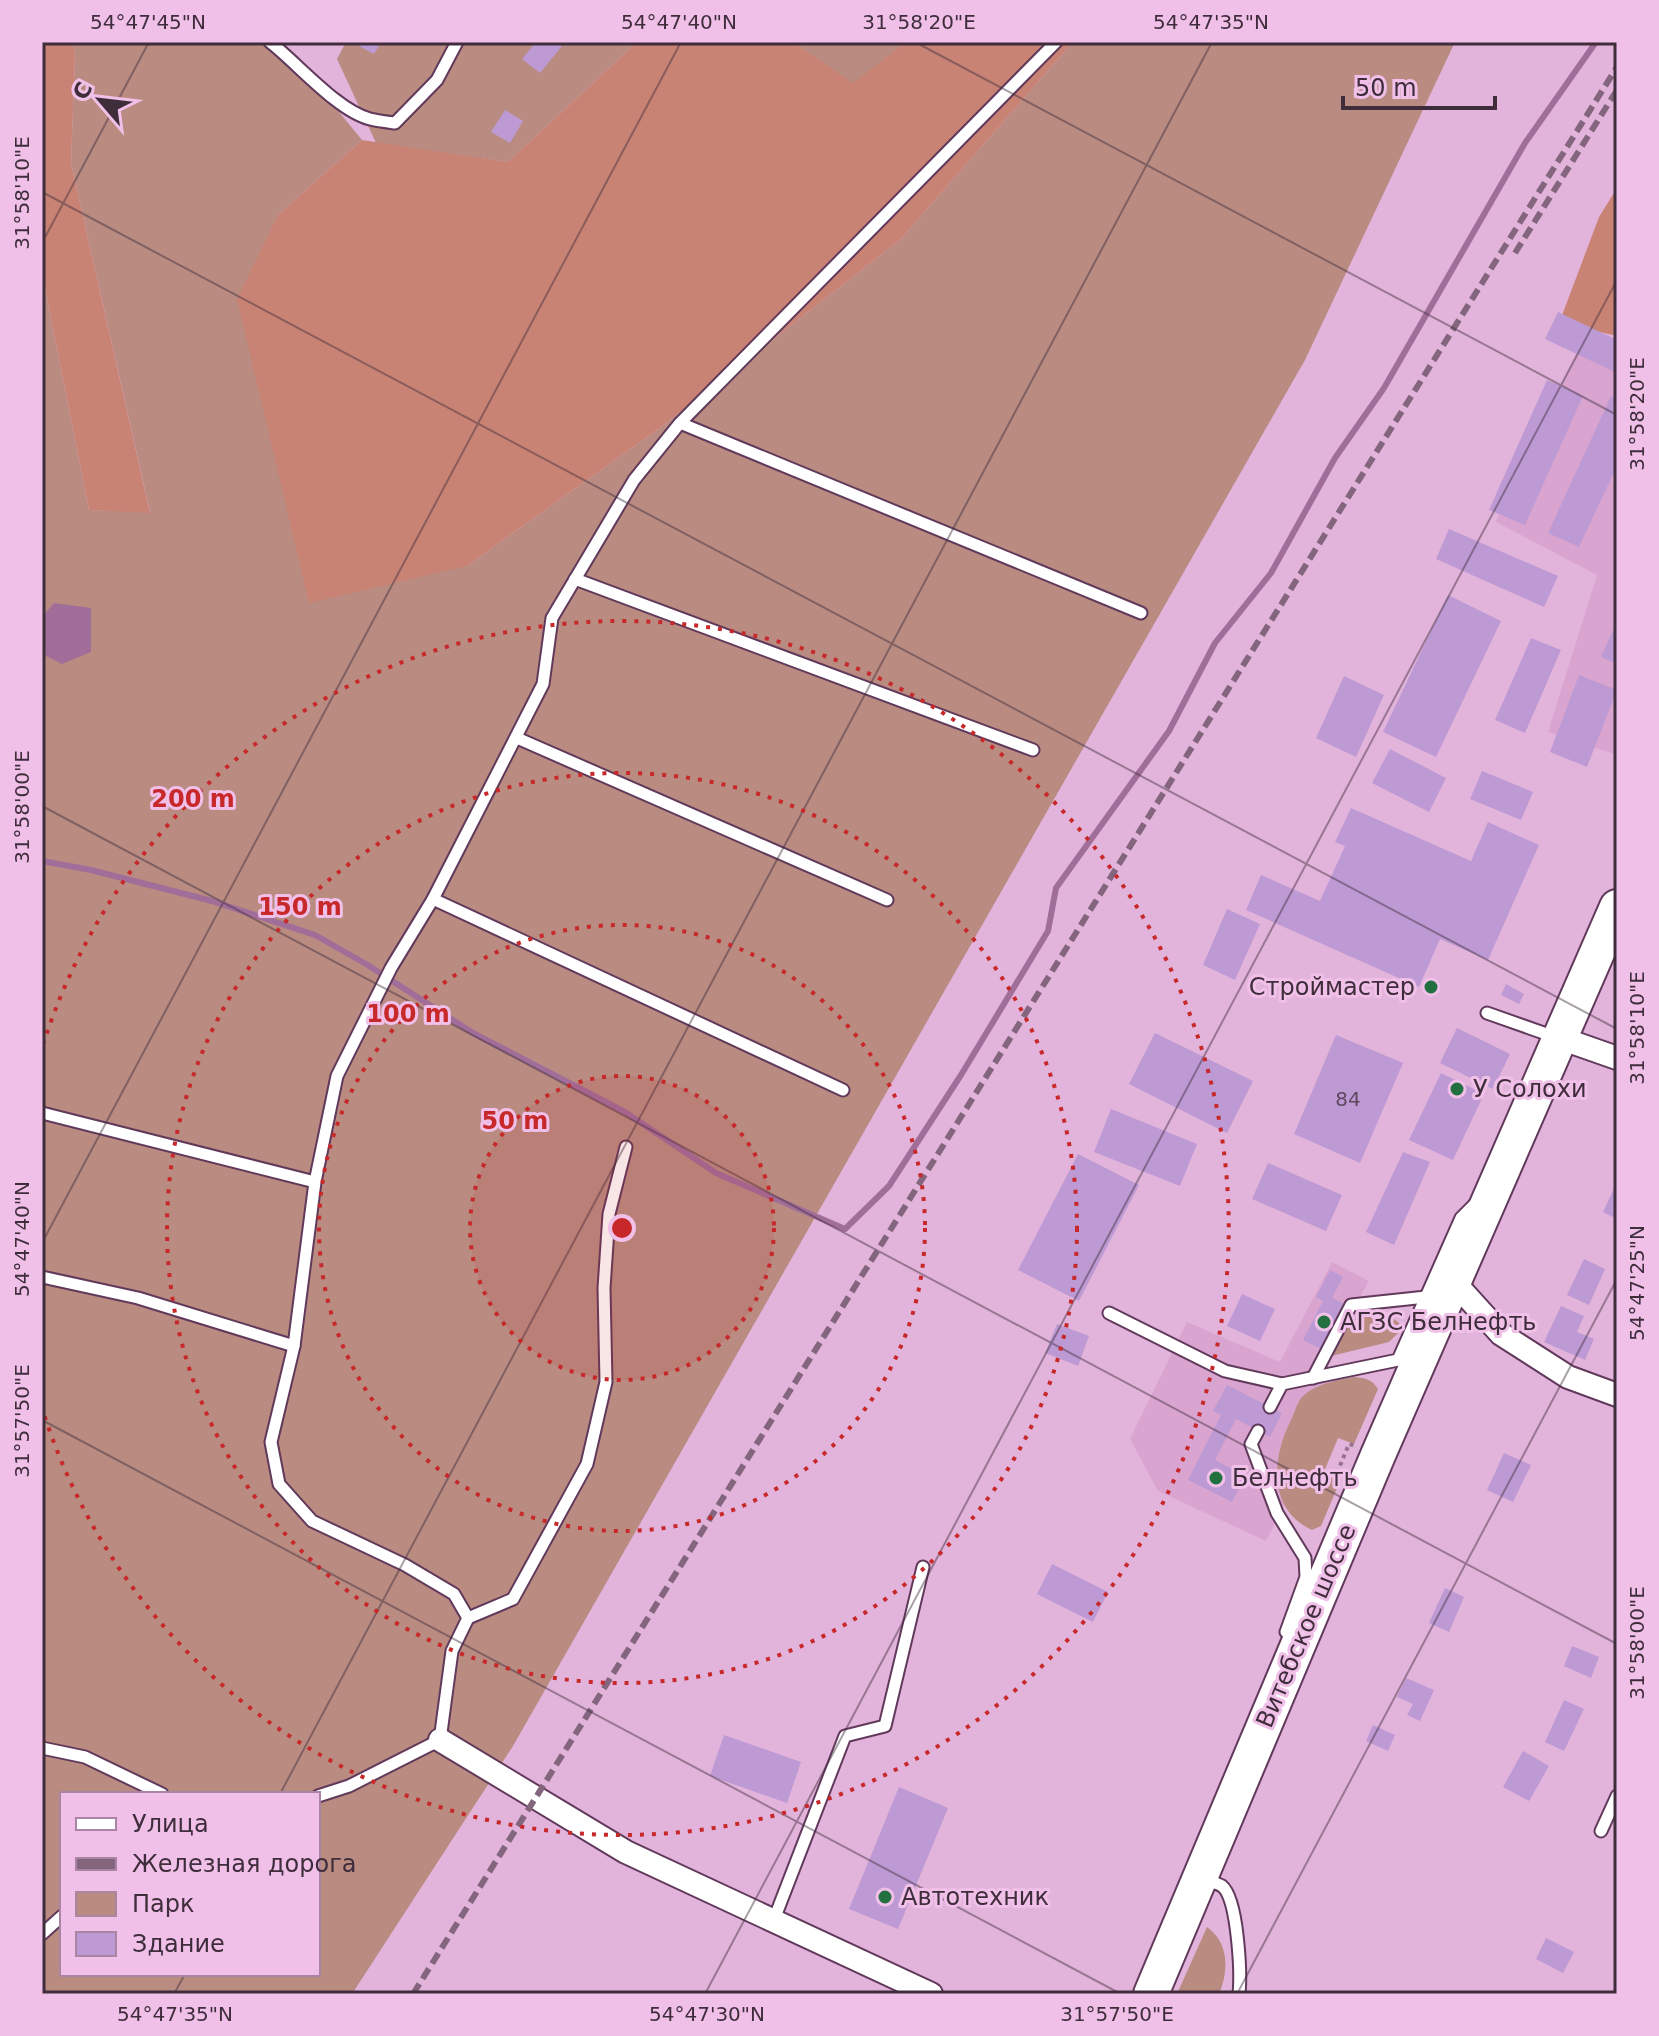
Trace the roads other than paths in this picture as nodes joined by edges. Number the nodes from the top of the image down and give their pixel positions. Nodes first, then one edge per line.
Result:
1 (270, 42) edge
2 (457, 42) edge
3 (1056, 42) edge
4 (680, 423) junction
5 (575, 579) junction
6 (1141, 613) dead end
7 (517, 738) junction
8 (1033, 750) dead end
9 (433, 899) junction
10 (887, 900) dead end
11 (1617, 907) edge
12 (1487, 1013) dead end
13 (1560, 1038) junction
14 (1617, 1058) edge
15 (843, 1090) dead end
16 (42, 1113) edge
17 (626, 1147) dead end
18 (315, 1182) junction
19 (42, 1277) edge
20 (1440, 1290) junction
21 (1109, 1313) dead end
22 (294, 1346) junction
23 (1313, 1378) junction
24 (1282, 1384) junction
25 (1617, 1395) edge
26 (1270, 1407) dead end
27 (1258, 1431) dead end
28 (923, 1567) dead end
29 (468, 1618) junction
30 (1279, 1649) dead end
31 (1266, 1692) dead end
32 (1258, 1737) junction
33 (440, 1740) junction
34 (42, 1748) edge
35 (158, 1792) edge
36 (320, 1795) edge
37 (1617, 1796) edge
38 (1601, 1831) dead end
39 (1200, 1877) junction
40 (60, 1918) edge
41 (773, 1922) junction
42 (42, 1934) edge
43 (931, 1994) edge
44 (1151, 1994) edge
45 (1239, 1994) edge

1 - 2 lane
3 - 4 lane
4 - 5 lane
4 - 6 lane
5 - 7 lane
5 - 8 lane
7 - 9 lane
7 - 10 lane
9 - 15 lane
9 - 18 lane
11 - 13 main road, Витебское шоссе
12 - 13 lane
13 - 14 street
13 - 20 main road, Витебское шоссе
16 - 18 lane
17 - 29 lane
18 - 22 lane
19 - 22 lane
20 - 23 lane
20 - 23 lane
20 - 25 street
20 - 32 main road, Витебское шоссе
21 - 24 lane
22 - 29 lane
23 - 24 lane
24 - 26 lane
27 - 30 lane
28 - 41 lane
29 - 33 lane
31 - 32 lane
32 - 39 main road, Витебское шоссе
33 - 36 lane
33 - 41 street
34 - 35 lane
37 - 38 lane
39 - 44 main road, Витебское шоссе
39 - 45 lane
40 - 42 lane
41 - 43 street

